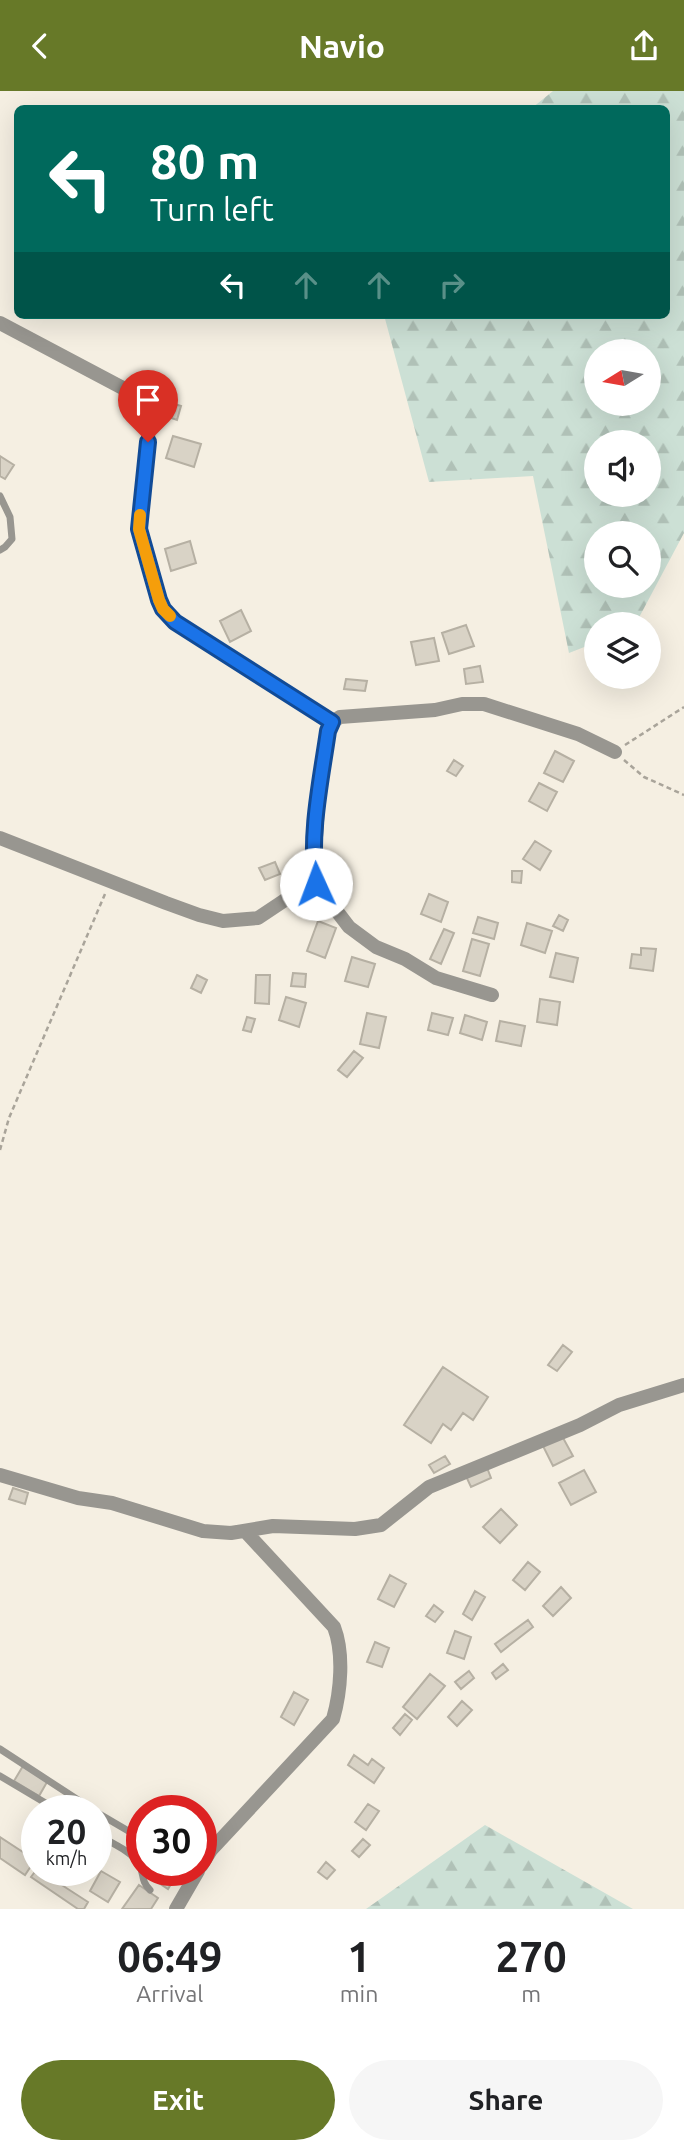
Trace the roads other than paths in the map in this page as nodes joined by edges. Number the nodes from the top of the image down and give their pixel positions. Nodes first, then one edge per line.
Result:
1 (0, 323) edge
2 (0, 496) edge
3 (0, 549) edge
4 (332, 722) junction
5 (615, 752) road end
6 (0, 838) edge
7 (316, 884) junction
8 (492, 995) dead end
9 (684, 1385) edge
10 (0, 1475) edge
11 (245, 1531) junction
12 (0, 1749) edge
13 (0, 1776) edge
14 (31, 1795) edge
15 (70, 1795) edge
16 (112, 1844) edge
17 (217, 1844) edge
18 (189, 1886) edge
19 (150, 1890) dead end
20 (176, 1909) edge

1 - 4 street
2 - 3 lane
4 - 5 street
4 - 7 street
6 - 7 street
7 - 8 street
9 - 11 street
10 - 11 street
11 - 17 street
12 - 15 lane
13 - 14 lane
16 - 19 lane
18 - 20 street

